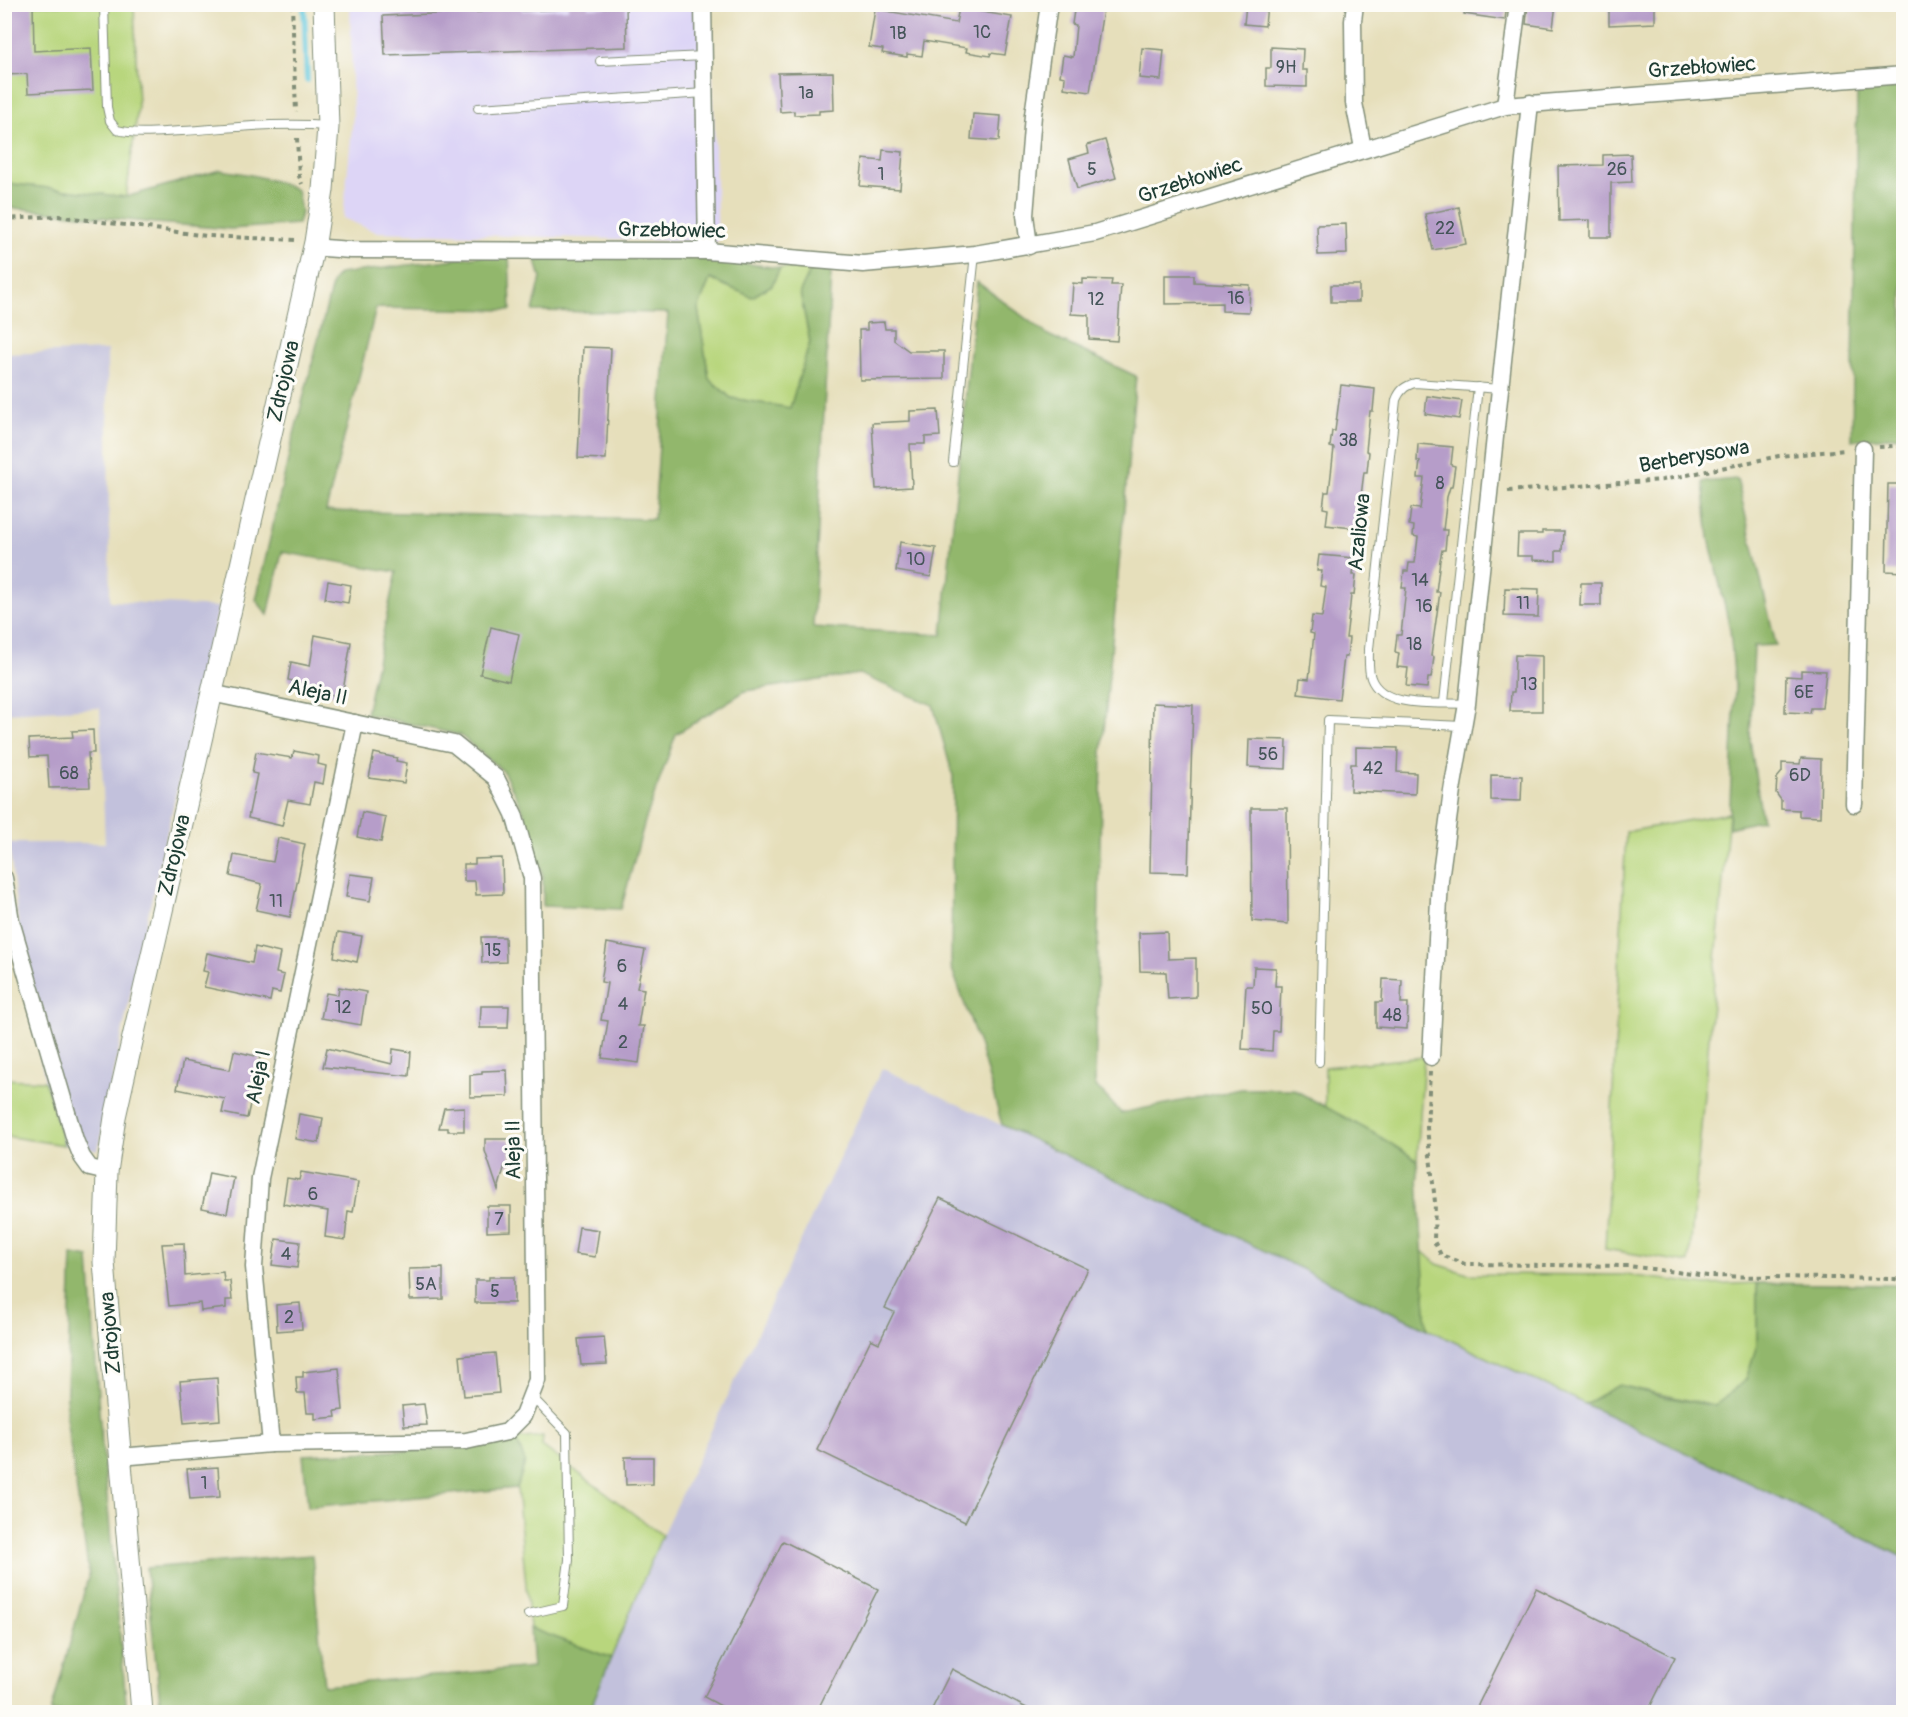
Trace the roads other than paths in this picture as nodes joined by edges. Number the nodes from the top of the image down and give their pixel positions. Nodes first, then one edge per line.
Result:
1 (104, 4) edge
2 (324, 4) edge
3 (703, 4) edge
4 (1049, 4) edge
5 (1355, 4) edge
6 (1518, 4) edge
7 (704, 56) junction
8 (600, 61) dead end
9 (1904, 75) edge
10 (705, 93) junction
11 (1530, 103) junction
12 (1505, 106) junction
13 (478, 108) dead end
14 (328, 126) junction
15 (1363, 148) junction
16 (315, 242) junction
17 (1029, 246) junction
18 (707, 251) junction
19 (975, 254) junction
20 (1479, 387) junction
21 (1501, 389) junction
22 (1863, 449) road end
23 (953, 462) dead end
24 (211, 693) junction
25 (1444, 702) junction
26 (1467, 704) junction
27 (355, 723) junction
28 (1463, 726) junction
29 (1854, 804) dead end
30 (4, 878) edge
31 (1431, 1057) road end
32 (1319, 1062) dead end
33 (107, 1172) junction
34 (531, 1396) junction
35 (271, 1444) junction
36 (120, 1457) junction
37 (528, 1614) dead end
38 (142, 1713) edge

1 - 14 lane
2 - 14 street, Zdrojowa
3 - 7 street
4 - 17 street
5 - 15 street
6 - 12 street
7 - 8 lane
7 - 10 street
9 - 11 street, Grzebłowiec
10 - 13 lane
10 - 18 street
11 - 12 street, Grzebłowiec
11 - 21 street
12 - 15 street, Grzebłowiec
14 - 16 street, Zdrojowa
15 - 17 street, Grzebłowiec
16 - 18 street, Grzebłowiec
16 - 24 street, Zdrojowa
17 - 19 street, Grzebłowiec
18 - 19 street, Grzebłowiec
19 - 23 lane
20 - 21 lane, Azaliowa
20 - 25 lane
20 - 25 lane, Azaliowa
21 - 26 street
22 - 29 street
24 - 27 street, Aleja II
24 - 33 street, Zdrojowa
25 - 26 lane, Azaliowa
26 - 28 street
27 - 34 street, Aleja II
27 - 35 street, Aleja I
28 - 31 street
28 - 32 lane
30 - 33 street
33 - 36 street, Zdrojowa
34 - 35 street, Aleja II
34 - 37 lane
35 - 36 street, Aleja II
36 - 38 street, Zdrojowa

